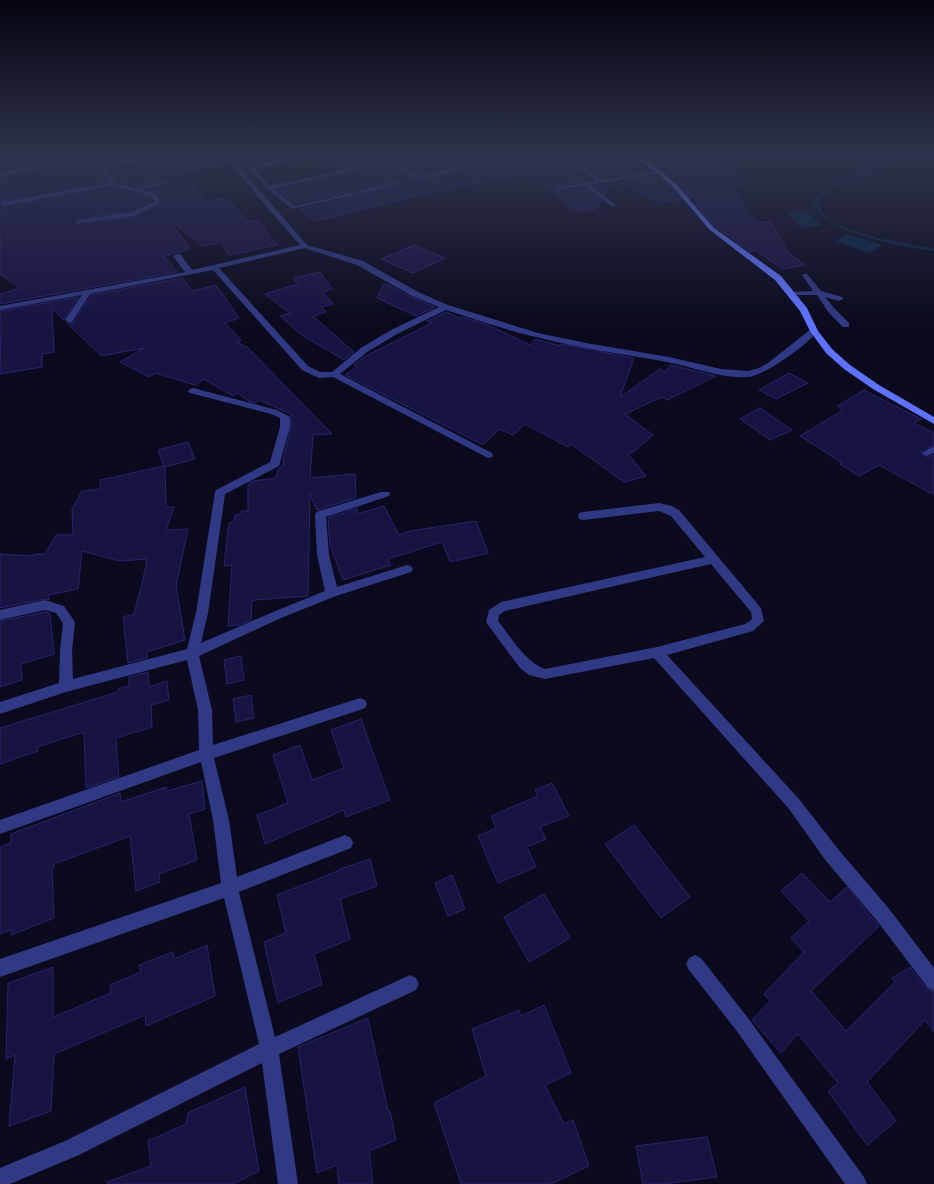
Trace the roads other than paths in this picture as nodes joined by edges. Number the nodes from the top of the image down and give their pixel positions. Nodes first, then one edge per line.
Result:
1 (139, 211) edge
2 (274, 211) edge
3 (697, 211) edge
4 (79, 222) dead end
5 (305, 246) junction
6 (177, 256) dead end
7 (215, 268) junction
8 (190, 273) junction
9 (805, 275) dead end
10 (86, 293) junction
11 (819, 293) junction
12 (792, 294) junction
13 (839, 300) dead end
14 (445, 306) junction
15 (0, 308) edge
16 (69, 320) dead end
17 (846, 325) dead end
18 (814, 331) junction
19 (334, 374) junction
20 (193, 391) dead end
21 (934, 421) edge
22 (488, 454) dead end
23 (385, 494) dead end
24 (584, 516) dead end
25 (714, 559) junction
26 (408, 569) dead end
27 (332, 593) junction
28 (0, 615) edge
29 (657, 652) junction
30 (192, 653) junction
31 (66, 686) junction
32 (360, 704) dead end
33 (0, 708) edge
34 (206, 754) junction
35 (0, 827) edge
36 (344, 843) dead end
37 (230, 888) junction
38 (696, 964) dead end
39 (0, 968) edge
40 (934, 982) edge
41 (410, 984) dead end
42 (269, 1049) junction
43 (0, 1178) edge
44 (288, 1184) edge
45 (857, 1184) edge

1 - 4 street
2 - 5 street
3 - 12 street
5 - 7 street
5 - 14 street
6 - 8 street
7 - 8 street
7 - 19 street
8 - 10 street
9 - 11 lane
10 - 15 street
10 - 16 street
11 - 12 lane
11 - 13 lane
11 - 17 lane
12 - 18 street
14 - 18 street
14 - 19 street
18 - 21 street
19 - 22 street
20 - 30 street
23 - 27 street
24 - 25 street
25 - 29 street
25 - 29 street
26 - 27 street
27 - 30 street
28 - 31 street
29 - 40 street
30 - 31 street
30 - 34 street
31 - 33 street
32 - 34 street
34 - 35 street
34 - 37 street
36 - 37 street
37 - 39 street
37 - 42 street
38 - 45 street
41 - 42 street
42 - 43 street
42 - 44 street

